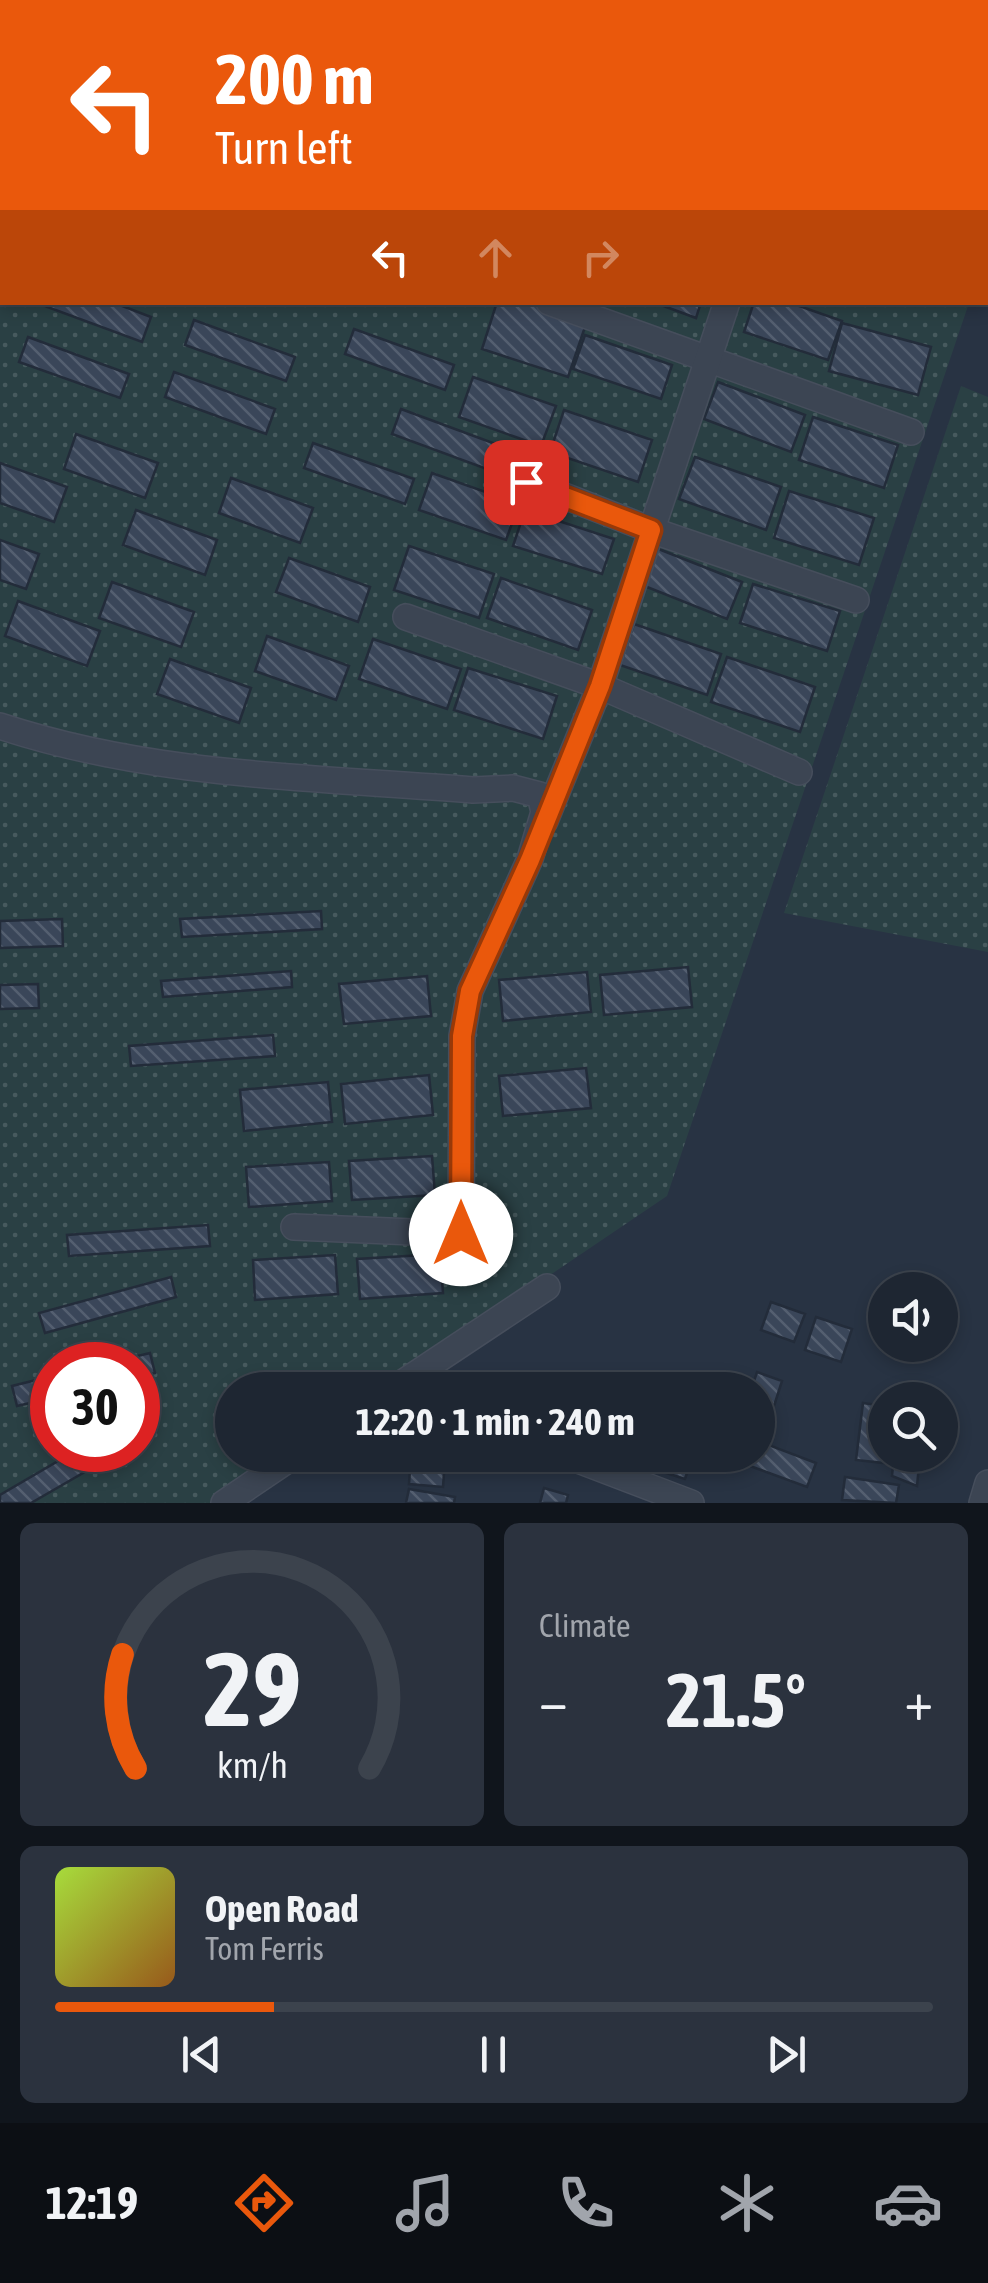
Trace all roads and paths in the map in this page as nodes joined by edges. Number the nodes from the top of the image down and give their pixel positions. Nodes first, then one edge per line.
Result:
1 (557, 305) edge
2 (726, 305) edge
3 (709, 360) junction
4 (911, 432) dead end
5 (526, 482) dead end
6 (651, 530) junction
7 (856, 600) dead end
8 (406, 617) dead end
9 (600, 686) junction
10 (0, 726) edge
11 (799, 772) dead end
12 (530, 860) junction
13 (294, 1227) dead end
14 (547, 1287) dead end
15 (419, 1372) edge
16 (270, 1472) edge
17 (610, 1472) edge
18 (988, 1483) edge
19 (224, 1503) edge
20 (691, 1503) edge
21 (982, 1503) edge

1 - 3 street
2 - 3 street
3 - 4 street
3 - 6 street
5 - 6 street
6 - 7 street
6 - 9 street
8 - 9 street
9 - 11 street
9 - 12 street
10 - 12 street
12 - 13 street
14 - 15 street
16 - 19 street
17 - 20 street
18 - 21 street

